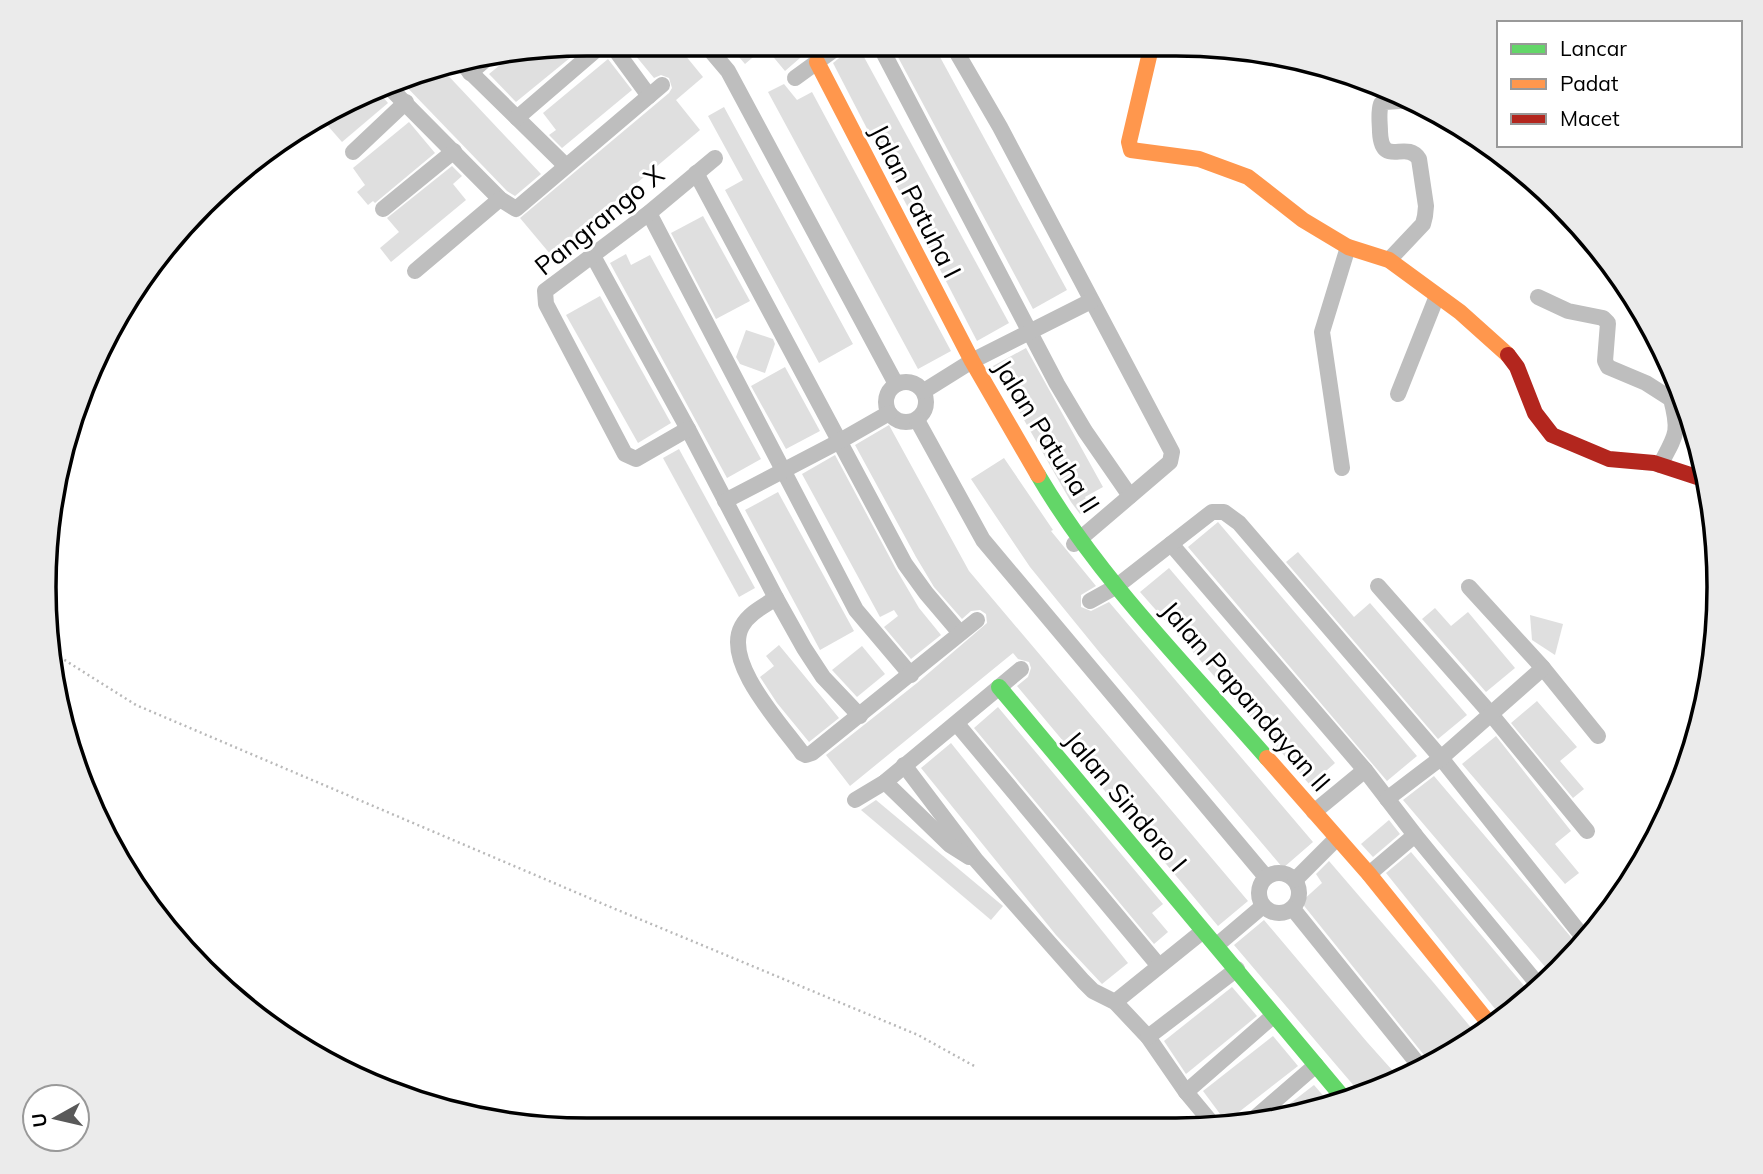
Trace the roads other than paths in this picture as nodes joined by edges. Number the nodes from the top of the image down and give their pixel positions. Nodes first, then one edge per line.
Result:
1 (589, 56) edge
2 (620, 56) edge
3 (715, 56) edge
4 (825, 56) edge
5 (885, 56) edge
6 (959, 56) edge
7 (1149, 56) edge
8 (817, 62) junction
9 (467, 70) edge
10 (795, 78) dead end
11 (662, 85) dead end
12 (395, 92) edge
13 (649, 96) junction
14 (406, 102) junction
15 (1391, 102) edge
16 (517, 118) junction
17 (454, 151) junction
18 (353, 152) dead end
19 (715, 158) dead end
20 (566, 166) junction
21 (696, 173) junction
22 (500, 199) junction
23 (383, 209) dead end
24 (649, 214) junction
25 (1348, 247) junction
26 (593, 256) junction
27 (1389, 260) junction
28 (415, 271) dead end
29 (1437, 296) junction
30 (1538, 298) dead end
31 (1091, 301) junction
32 (1030, 333) junction
33 (972, 361) junction
34 (896, 384) junction
35 (924, 391) junction
36 (1398, 394) dead end
37 (889, 413) junction
38 (917, 420) junction
39 (688, 429) junction
40 (840, 441) junction
41 (1660, 465) junction
42 (1342, 468) dead end
43 (784, 471) junction
44 (1695, 477) edge
45 (1130, 496) junction
46 (725, 500) junction
47 (1077, 541) junction
48 (1171, 544) junction
49 (1117, 586) junction
50 (1378, 586) dead end
51 (1469, 587) dead end
52 (776, 598) junction
53 (1090, 601) dead end
54 (976, 620) dead end
55 (960, 633) junction
56 (1544, 668) junction
57 (1021, 669) dead end
58 (911, 675) junction
59 (999, 687) junction
60 (1490, 713) junction
61 (860, 716) junction
62 (957, 724) junction
63 (1598, 736) dead end
64 (1441, 758) junction
65 (904, 765) junction
66 (1365, 770) junction
67 (885, 782) junction
68 (1387, 799) junction
69 (855, 800) dead end
70 (1314, 812) junction
71 (1587, 831) dead end
72 (1415, 835) junction
73 (1336, 839) junction
74 (976, 860) junction
75 (1370, 874) junction
76 (1266, 877) junction
77 (1295, 880) junction
78 (1263, 906) junction
79 (1293, 909) junction
80 (1203, 931) junction
81 (1579, 932) dead end
82 (1217, 945) junction
83 (1158, 966) junction
84 (1237, 969) junction
85 (1533, 979) edge
86 (1115, 1002) junction
87 (1274, 1015) junction
88 (1485, 1018) edge
89 (1148, 1037) junction
90 (1415, 1061) edge
91 (1316, 1065) junction
92 (1186, 1091) junction
93 (1339, 1092) edge
94 (1264, 1110) edge
95 (1207, 1117) edge

1 - 16 street
2 - 13 street
3 - 34 street
4 - 8 street
5 - 32 street
6 - 31 street
7 - 25 street
8 - 10 street
8 - 33 street, Jalan Patuha I
9 - 16 street
11 - 13 street
12 - 14 street
13 - 20 street
14 - 17 street
14 - 18 street
15 - 27 street
16 - 20 street
17 - 22 street
17 - 23 street
19 - 21 street, Pangrango X
20 - 22 street
21 - 24 street, Pangrango X
21 - 40 street
22 - 28 street
24 - 26 street, Pangrango X
24 - 43 street
25 - 27 street
25 - 42 street
26 - 39 street
26 - 39 street, Pangrango X
27 - 29 street
29 - 36 street
29 - 41 street
30 - 41 street
31 - 32 street
31 - 45 street
32 - 33 street
32 - 45 street
33 - 35 street
33 - 47 street, Jalan Patuha II
34 - 35 street
34 - 37 street
35 - 38 street
37 - 38 street
37 - 40 street
38 - 76 street
39 - 46 street
40 - 43 street
40 - 55 street
41 - 44 street
43 - 46 street
43 - 58 street
45 - 47 street
46 - 52 street
47 - 49 street, Jalan Patuha II
48 - 49 street
48 - 64 street
48 - 66 street
49 - 53 street
49 - 70 street, Jalan Papandayan II
50 - 60 street
51 - 56 street
52 - 61 street
52 - 61 street
54 - 55 street
55 - 58 street
56 - 60 street
56 - 63 street
57 - 59 street
58 - 61 street
59 - 62 street
59 - 80 street, Jalan Sindoro I
60 - 64 street
60 - 71 street
62 - 65 street
62 - 83 street
64 - 68 street
64 - 81 street
65 - 67 street
65 - 74 street
66 - 68 street
66 - 70 street
67 - 69 street
67 - 74 street
68 - 72 street
70 - 73 street, Jalan Papandayan II
72 - 75 street
72 - 85 street
73 - 75 street, Jalan Papandayan II
73 - 77 street
74 - 86 street
75 - 88 street, Jalan Papandayan II
76 - 77 street
76 - 78 street
77 - 79 street
78 - 79 street
78 - 82 street
79 - 90 street
80 - 82 street, Jalan Sindoro I
80 - 83 street
82 - 84 street, Jalan Sindoro I
83 - 86 street
84 - 87 street, Jalan Sindoro I
84 - 89 street
86 - 89 street
87 - 91 street, Jalan Sindoro I
87 - 92 street
89 - 92 street
91 - 93 street, Jalan Sindoro I
91 - 94 street
92 - 95 street

